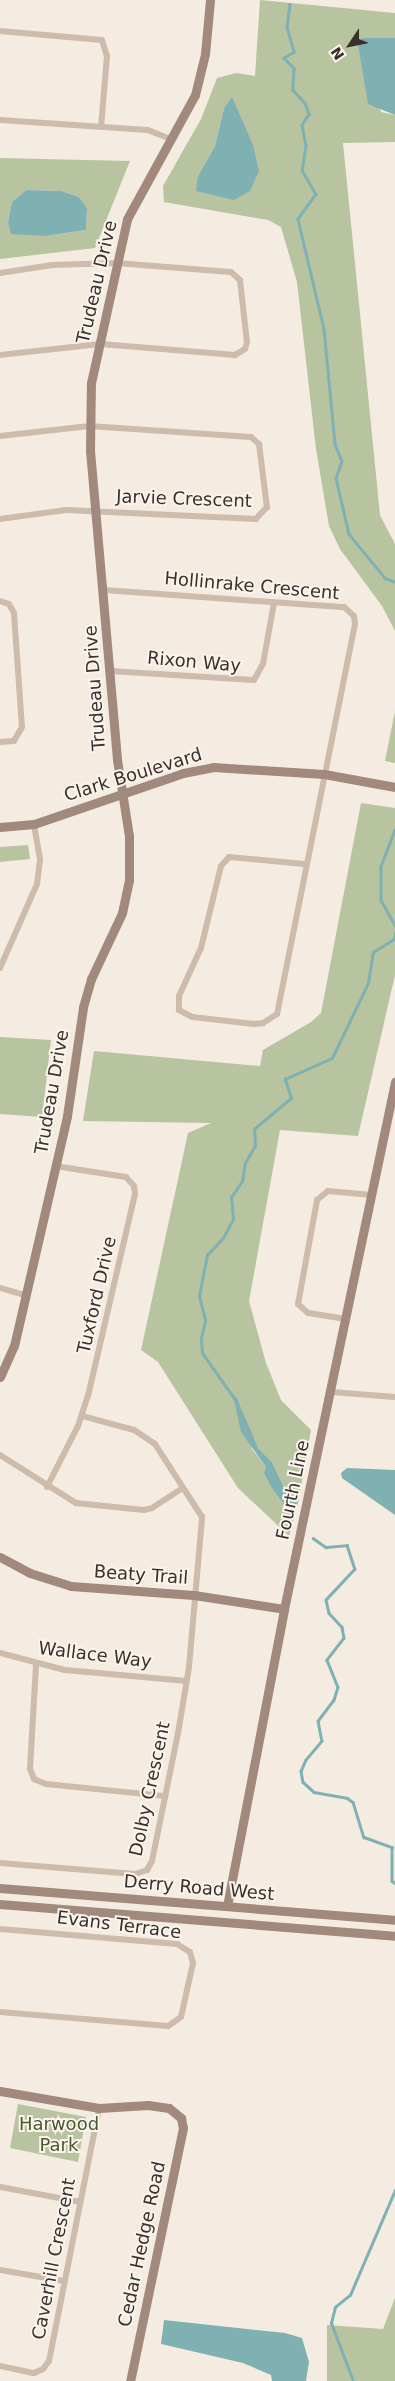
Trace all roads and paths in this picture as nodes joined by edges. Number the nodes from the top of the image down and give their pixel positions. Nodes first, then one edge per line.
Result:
1 (210, 0) edge
2 (0, 31) edge
3 (0, 120) edge
4 (100, 127) junction
5 (170, 139) junction
6 (116, 263) junction
7 (0, 272) edge
8 (100, 344) junction
9 (0, 355) edge
10 (89, 426) junction
11 (0, 436) edge
12 (97, 510) junction
13 (0, 519) edge
14 (104, 590) junction
15 (0, 601) edge
16 (274, 602) junction
17 (110, 671) junction
18 (0, 742) edge
19 (324, 774) junction
20 (395, 787) edge
21 (123, 792) junction
22 (34, 824) junction
23 (0, 827) edge
24 (305, 864) junction
25 (0, 968) edge
26 (395, 1082) edge
27 (54, 1166) junction
28 (372, 1195) junction
29 (0, 1288) edge
30 (25, 1295) junction
31 (346, 1319) junction
32 (0, 1377) edge
33 (332, 1392) junction
34 (395, 1397) edge
35 (82, 1416) junction
36 (0, 1455) edge
37 (47, 1486) junction
38 (183, 1488) junction
39 (0, 1556) edge
40 (194, 1595) junction
41 (284, 1609) junction
42 (0, 1653) edge
43 (36, 1665) junction
44 (187, 1681) junction
45 (165, 1796) junction
46 (0, 1863) edge
47 (0, 1888) edge
48 (0, 1904) edge
49 (228, 1906) junction
50 (395, 1920) edge
51 (0, 1929) edge
52 (395, 1936) edge
53 (0, 2012) edge
54 (0, 2091) edge
55 (99, 2108) junction
56 (0, 2187) edge
57 (81, 2202) junction
58 (0, 2270) edge
59 (64, 2281) junction
60 (0, 2366) edge
61 (130, 2381) edge

1 - 5 street, Trudeau Drive
2 - 4 street
3 - 4 street
4 - 5 street
5 - 6 street, Trudeau Drive
6 - 7 street
6 - 8 street, Trudeau Drive
6 - 8 street
8 - 9 street
8 - 10 street, Trudeau Drive
10 - 11 street
10 - 12 street, Trudeau Drive
10 - 12 street, Jarvie Crescent
12 - 13 street
12 - 14 street, Trudeau Drive
14 - 16 street, Hollinrake Crescent
14 - 17 street, Trudeau Drive
15 - 18 street
16 - 17 street, Rixon Way
16 - 19 street, Hollinrake Crescent
17 - 21 street, Trudeau Drive
19 - 20 street, Clark Boulevard
19 - 21 street, Clark Boulevard
19 - 24 street
21 - 22 street, Clark Boulevard
21 - 27 street, Trudeau Drive
22 - 23 street, Clark Boulevard
22 - 25 street
24 - 24 street
26 - 28 street, Fourth Line
27 - 30 street, Trudeau Drive
27 - 35 street, Tuxford Drive
28 - 31 street, Fourth Line
28 - 31 street
29 - 30 street
30 - 32 street, Trudeau Drive
31 - 33 street, Fourth Line
33 - 34 street
33 - 41 street, Fourth Line
35 - 37 street, Tuxford Drive
35 - 38 street, Dolby Crescent
36 - 37 street
37 - 38 street
38 - 40 street, Dolby Crescent
39 - 40 street, Beaty Trail
40 - 41 street, Beaty Trail
40 - 44 street, Dolby Crescent
41 - 49 street, Fourth Line
42 - 43 street, Wallace Way
43 - 44 street, Wallace Way
43 - 45 street
44 - 45 street, Dolby Crescent
45 - 46 street, Dolby Crescent
47 - 49 street, Derry Road West
48 - 52 street, Derry Road West
49 - 50 street, Derry Road West
51 - 53 street, Evans Terrace
54 - 55 street
55 - 57 street, Caverhill Crescent
55 - 61 street, Cedar Hedge Road
56 - 57 street
57 - 59 street, Caverhill Crescent
58 - 59 street
59 - 60 street, Caverhill Crescent

